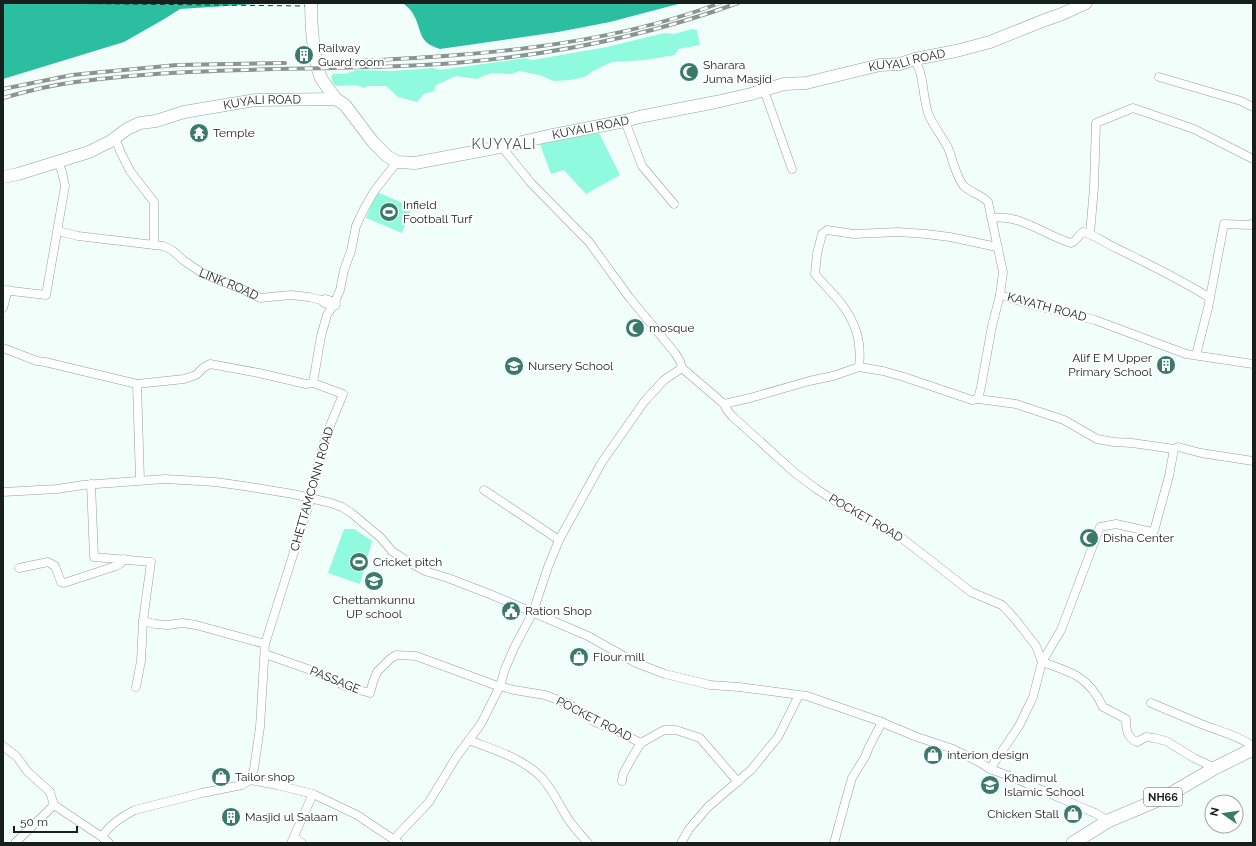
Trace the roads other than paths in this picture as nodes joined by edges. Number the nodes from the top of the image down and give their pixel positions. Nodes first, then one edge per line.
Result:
1 (1086, 3) edge
2 (311, 4) edge
3 (915, 59) junction
4 (1159, 77) dead end
5 (764, 90) junction
6 (336, 99) junction
7 (1253, 107) edge
8 (626, 122) junction
9 (116, 138) junction
10 (501, 146) junction
11 (1253, 159) edge
12 (58, 162) junction
13 (397, 162) junction
14 (792, 169) dead end
15 (3, 177) edge
16 (674, 204) dead end
17 (992, 218) junction
18 (1253, 223) edge
19 (58, 231) junction
20 (1090, 234) junction
21 (154, 245) junction
22 (997, 247) junction
23 (5, 290) edge
24 (1000, 295) junction
25 (1210, 298) junction
26 (329, 303) junction
27 (3, 308) edge
28 (3, 348) edge
29 (1196, 355) junction
30 (1253, 364) edge
31 (859, 367) junction
32 (682, 368) junction
33 (313, 383) junction
34 (137, 384) junction
35 (978, 399) junction
36 (724, 404) junction
37 (1174, 449) junction
38 (1253, 461) edge
39 (140, 480) junction
40 (91, 484) junction
41 (484, 490) dead end
42 (3, 492) edge
43 (311, 498) junction
44 (559, 540) junction
45 (124, 559) junction
46 (19, 568) dead end
47 (533, 612) junction
48 (143, 621) junction
49 (265, 644) junction
50 (265, 654) junction
51 (1042, 662) junction
52 (500, 686) junction
53 (136, 687) dead end
54 (799, 695) junction
55 (1151, 703) dead end
56 (882, 722) junction
57 (468, 740) junction
58 (641, 743) junction
59 (3, 746) edge
60 (1253, 746) edge
61 (1253, 750) edge
62 (1215, 768) junction
63 (990, 769) junction
64 (250, 780) junction
65 (622, 781) dead end
66 (738, 782) junction
67 (313, 794) junction
68 (54, 805) junction
69 (1108, 821) junction
70 (105, 840) edge
71 (292, 840) edge
72 (397, 841) edge
73 (15, 843) edge
74 (302, 843) edge
75 (588, 843) edge
76 (681, 843) edge
77 (834, 843) edge
78 (1073, 843) edge

1 - 3 main road, KUYALI ROAD
2 - 6 main road
3 - 5 main road, KUYALI ROAD
3 - 17 street, KAYATH ROAD
4 - 7 street
5 - 8 main road, KUYALI ROAD
5 - 14 street
6 - 9 main road, KUYALI ROAD
6 - 13 main road
8 - 10 main road, KUYALI ROAD
8 - 16 street
9 - 12 main road, KUYALI ROAD
9 - 21 street
10 - 13 main road, KUYALI ROAD
10 - 32 street
11 - 20 street
12 - 15 main road, KUYALI ROAD
12 - 19 street
13 - 26 street
17 - 20 street
17 - 22 street, KAYATH ROAD
18 - 25 street
19 - 21 street, LINK ROAD
19 - 23 street
20 - 25 street
21 - 26 street, LINK ROAD
22 - 24 street, KAYATH ROAD
22 - 31 street
23 - 27 street
24 - 29 street, KAYATH ROAD
24 - 35 street
25 - 29 street
26 - 33 street
28 - 34 street
29 - 30 street, KAYATH ROAD
31 - 35 street
31 - 36 street
32 - 36 street, POCKET ROAD
32 - 44 street
33 - 34 street
33 - 43 street, CHETTAMCONN ROAD
34 - 39 street
35 - 37 street
36 - 51 street, POCKET ROAD
37 - 38 street
37 - 51 street
39 - 40 street
39 - 43 street
40 - 42 street
40 - 45 street
41 - 44 street
43 - 47 street
43 - 49 street, CHETTAMCONN ROAD
44 - 47 street
45 - 46 street
45 - 48 street
47 - 52 street
47 - 54 street
48 - 49 street
48 - 53 street
49 - 50 street, CHETTAMCONN ROAD
50 - 52 street, PASSAGE
50 - 64 street, CHETTAMCONN ROAD
51 - 62 street
51 - 63 street
52 - 57 street
52 - 58 street, POCKET ROAD
54 - 56 street
54 - 66 street
55 - 60 street
56 - 63 street
56 - 77 street
57 - 72 street
57 - 75 street
58 - 65 street, POCKET ROAD
58 - 66 street, POCKET ROAD
59 - 68 street
61 - 62 main road, NH66
62 - 69 main road, NH66
63 - 69 street
64 - 67 street
64 - 70 street
66 - 76 street
67 - 71 street
67 - 72 street
68 - 70 street
68 - 73 street
69 - 78 main road, NH66
71 - 74 street

